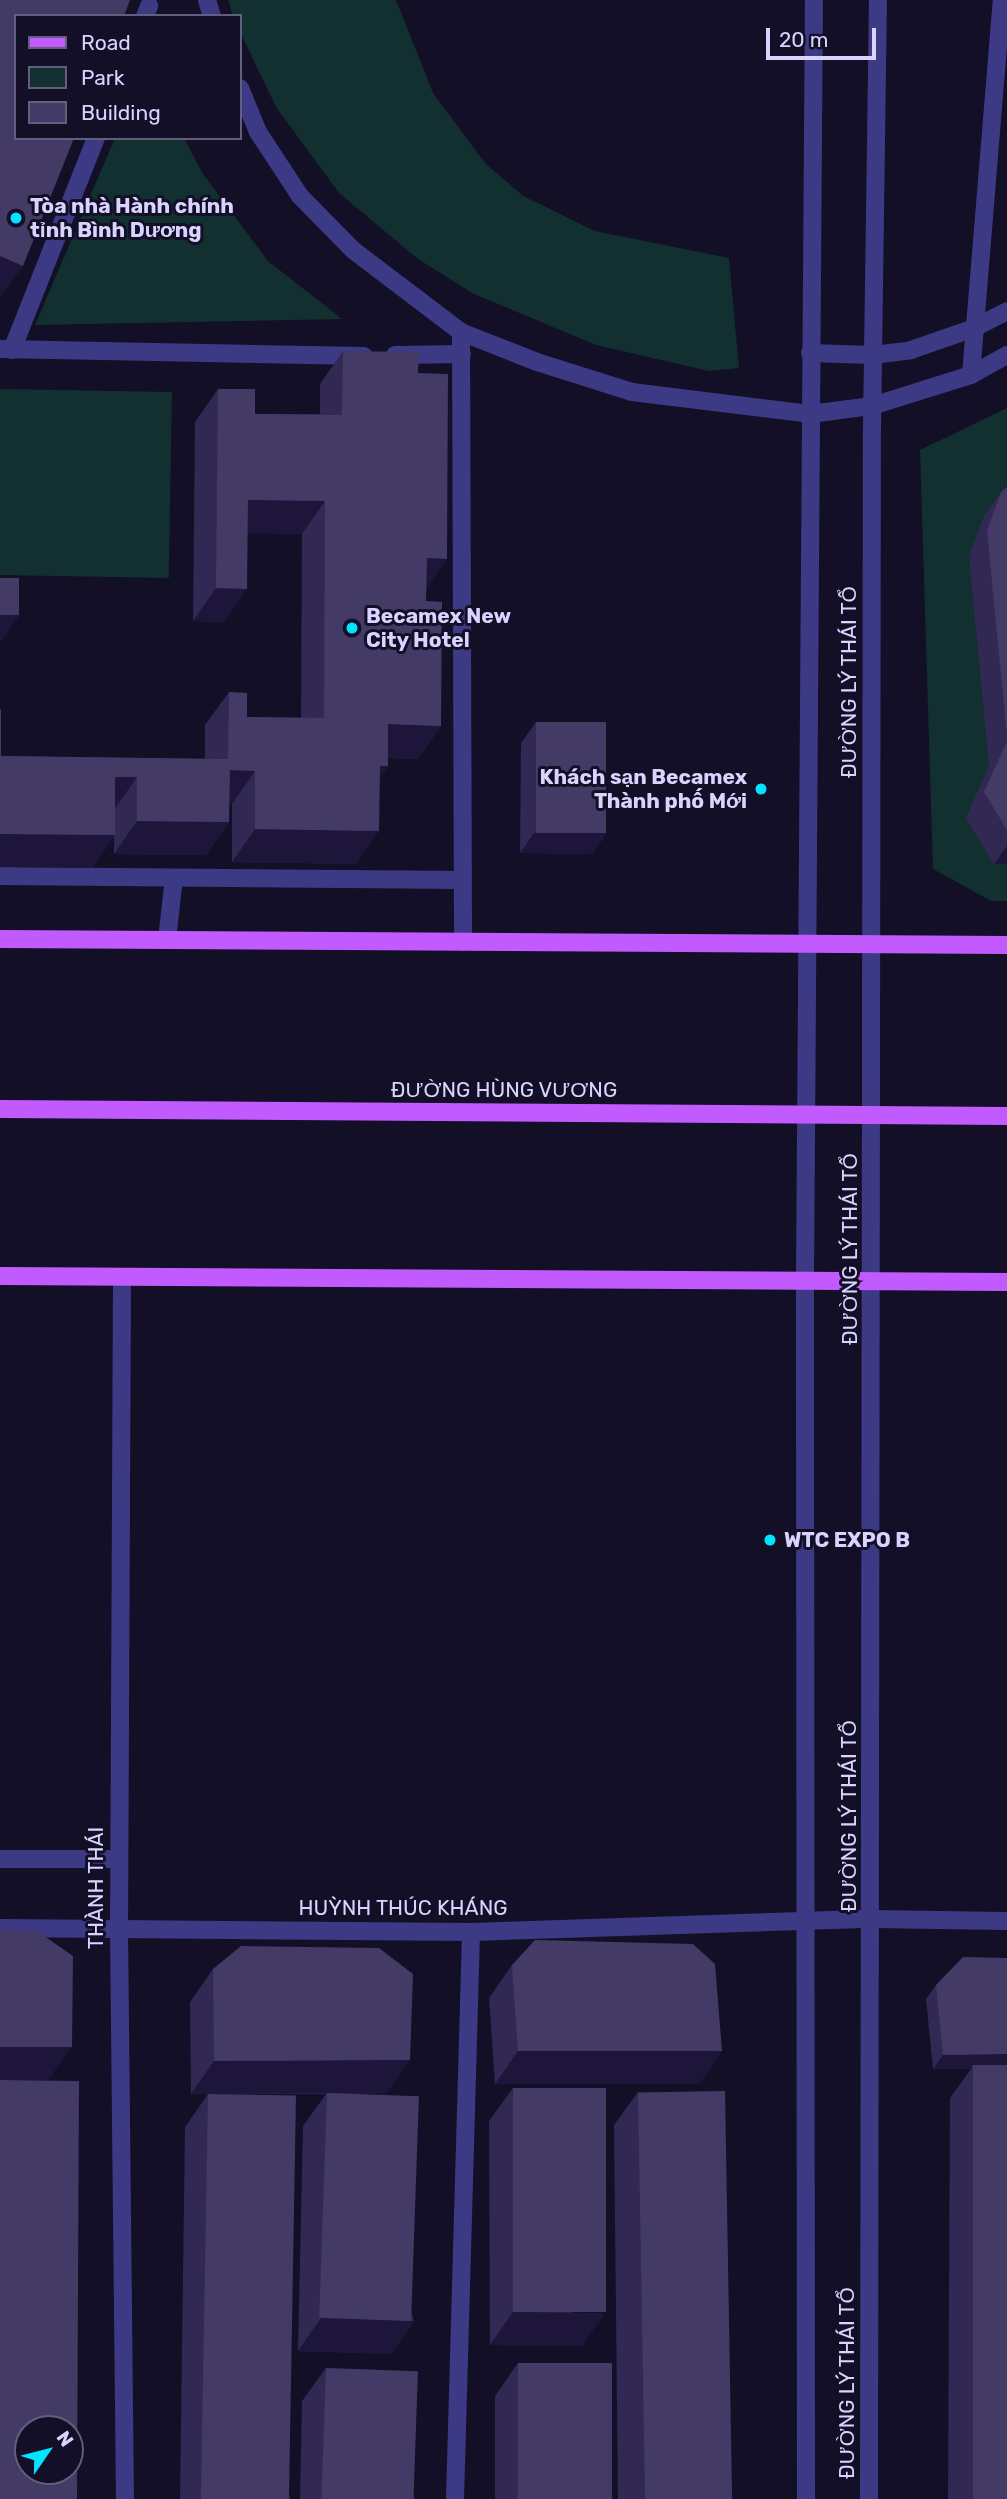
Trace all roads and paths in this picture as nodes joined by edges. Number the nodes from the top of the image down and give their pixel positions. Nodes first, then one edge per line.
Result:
1 (814, 0) edge
2 (878, 0) edge
3 (1002, 0) edge
4 (242, 93) edge
5 (95, 140) edge
6 (1007, 311) edge
7 (974, 328) junction
8 (461, 332) junction
9 (6, 349) edge
10 (462, 354) junction
11 (810, 354) junction
12 (873, 355) junction
13 (1007, 355) edge
14 (971, 375) junction
15 (872, 406) junction
16 (810, 414) junction
17 (0, 876) edge
18 (174, 878) junction
19 (463, 880) junction
20 (0, 939) edge
21 (167, 940) junction
22 (463, 942) junction
23 (810, 944) junction
24 (872, 944) junction
25 (1007, 945) edge
26 (0, 1110) edge
27 (807, 1114) junction
28 (873, 1115) junction
29 (1007, 1116) edge
30 (0, 1276) edge
31 (122, 1277) junction
32 (805, 1280) junction
33 (873, 1281) junction
34 (1007, 1282) edge
35 (0, 1859) edge
36 (119, 1859) junction
37 (871, 1919) junction
38 (1007, 1921) edge
39 (807, 1922) junction
40 (0, 1928) edge
41 (119, 1929) junction
42 (471, 1932) junction
43 (125, 2499) edge
44 (455, 2499) edge
45 (806, 2499) edge
46 (869, 2499) edge

1 - 11 street, ĐƯỜNG LÝ THÁI TỔ
2 - 12 street, ĐƯỜNG LÝ THÁI TỔ
3 - 7 street
4 - 8 street
5 - 9 street
6 - 7 street
7 - 12 street
7 - 14 street
8 - 10 street
8 - 16 street
9 - 10 street
10 - 19 street
11 - 12 street
11 - 16 street, ĐƯỜNG LÝ THÁI TỔ
12 - 15 street, ĐƯỜNG LÝ THÁI TỔ
13 - 14 street
14 - 15 street
15 - 16 street
15 - 24 street, ĐƯỜNG LÝ THÁI TỔ
16 - 23 street, ĐƯỜNG LÝ THÁI TỔ
17 - 18 street
18 - 19 street
18 - 21 street
19 - 22 street
20 - 21 main road
21 - 22 main road
22 - 23 main road
23 - 24 main road
23 - 27 street, ĐƯỜNG LÝ THÁI TỔ
24 - 25 main road
24 - 28 street, ĐƯỜNG LÝ THÁI TỔ
26 - 27 main road, ĐƯỜNG HÙNG VƯƠNG
27 - 28 main road, ĐƯỜNG HÙNG VƯƠNG
27 - 32 street, ĐƯỜNG LÝ THÁI TỔ
28 - 29 main road, ĐƯỜNG HÙNG VƯƠNG
28 - 33 street, ĐƯỜNG LÝ THÁI TỔ
30 - 31 main road
31 - 32 main road
31 - 36 street, THÀNH THÁI
32 - 33 main road
32 - 39 street, ĐƯỜNG LÝ THÁI TỔ
33 - 34 main road
33 - 37 street, ĐƯỜNG LÝ THÁI TỔ
35 - 36 street
36 - 41 street, THÀNH THÁI
37 - 38 street, HUỲNH THÚC KHÁNG
37 - 39 street, HUỲNH THÚC KHÁNG
37 - 46 street, ĐƯỜNG LÝ THÁI TỔ
39 - 42 street, HUỲNH THÚC KHÁNG
39 - 45 street, ĐƯỜNG LÝ THÁI TỔ
40 - 41 street, HUỲNH THÚC KHÁNG
41 - 42 street, HUỲNH THÚC KHÁNG
41 - 43 street, THÀNH THÁI
42 - 44 street

